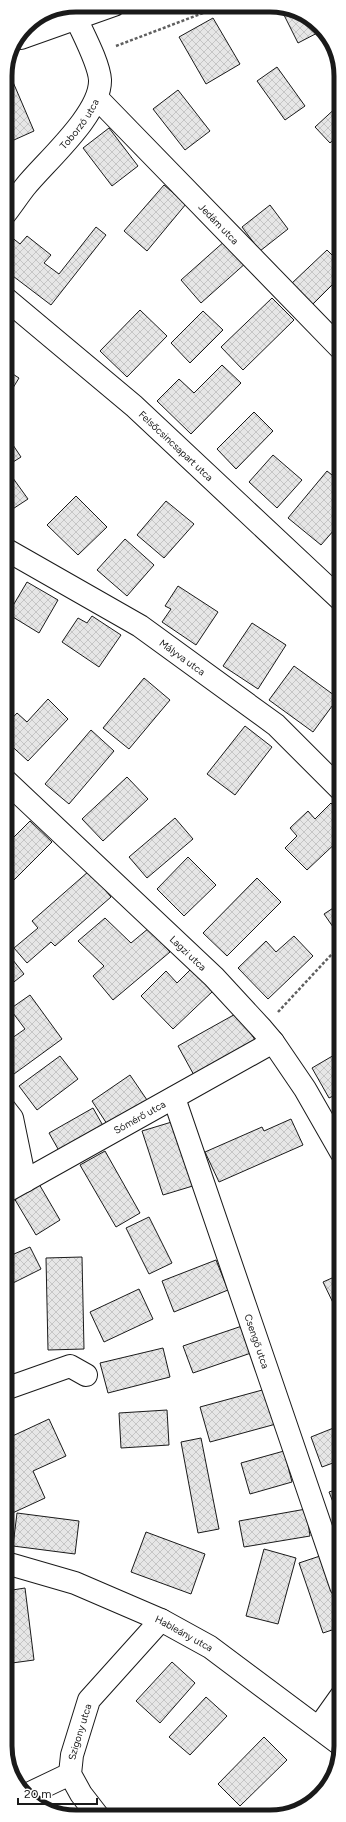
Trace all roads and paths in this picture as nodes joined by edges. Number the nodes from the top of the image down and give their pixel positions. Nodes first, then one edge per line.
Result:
1 (94, 12) edge
2 (206, 12) edge
3 (76, 18) junction
4 (27, 36) edge
5 (93, 55) junction
6 (98, 98) junction
7 (12, 204) edge
8 (12, 304) edge
9 (334, 342) edge
10 (12, 552) edge
11 (334, 593) edge
12 (334, 783) edge
13 (12, 787) edge
14 (334, 953) edge
15 (267, 1036) junction
16 (174, 1098) junction
17 (12, 1118) edge
18 (334, 1140) edge
19 (25, 1181) junction
20 (12, 1188) edge
21 (86, 1375) dead end
22 (12, 1387) edge
23 (12, 1564) edge
24 (334, 1566) edge
25 (161, 1620) junction
26 (334, 1706) edge
27 (319, 1728) junction
28 (334, 1740) edge
29 (70, 1774) junction
30 (32, 1792) edge
31 (93, 1810) edge

1 - 3 street
2 - 5 path
3 - 4 street
3 - 5 street, Toborzó utca
5 - 6 street, Toborzó utca
6 - 7 street, Toborzó utca
6 - 9 street, Jedám utca
8 - 11 street, Felsőcsincsapart utca
10 - 12 street, Mályva utca
13 - 15 street, Lagzi utca
14 - 15 path
15 - 16 street, Sómérő utca
15 - 18 street, Lagzi utca
16 - 19 street, Sómérő utca
16 - 24 street, Csengő utca
17 - 19 street
19 - 20 street, Sómérő utca
21 - 22 street
23 - 25 street, Hableány utca
25 - 27 street, Hableány utca
25 - 29 street, Szigony utca
26 - 27 street
27 - 28 street, Hableány utca
29 - 30 street
29 - 31 street, Szigony utca

